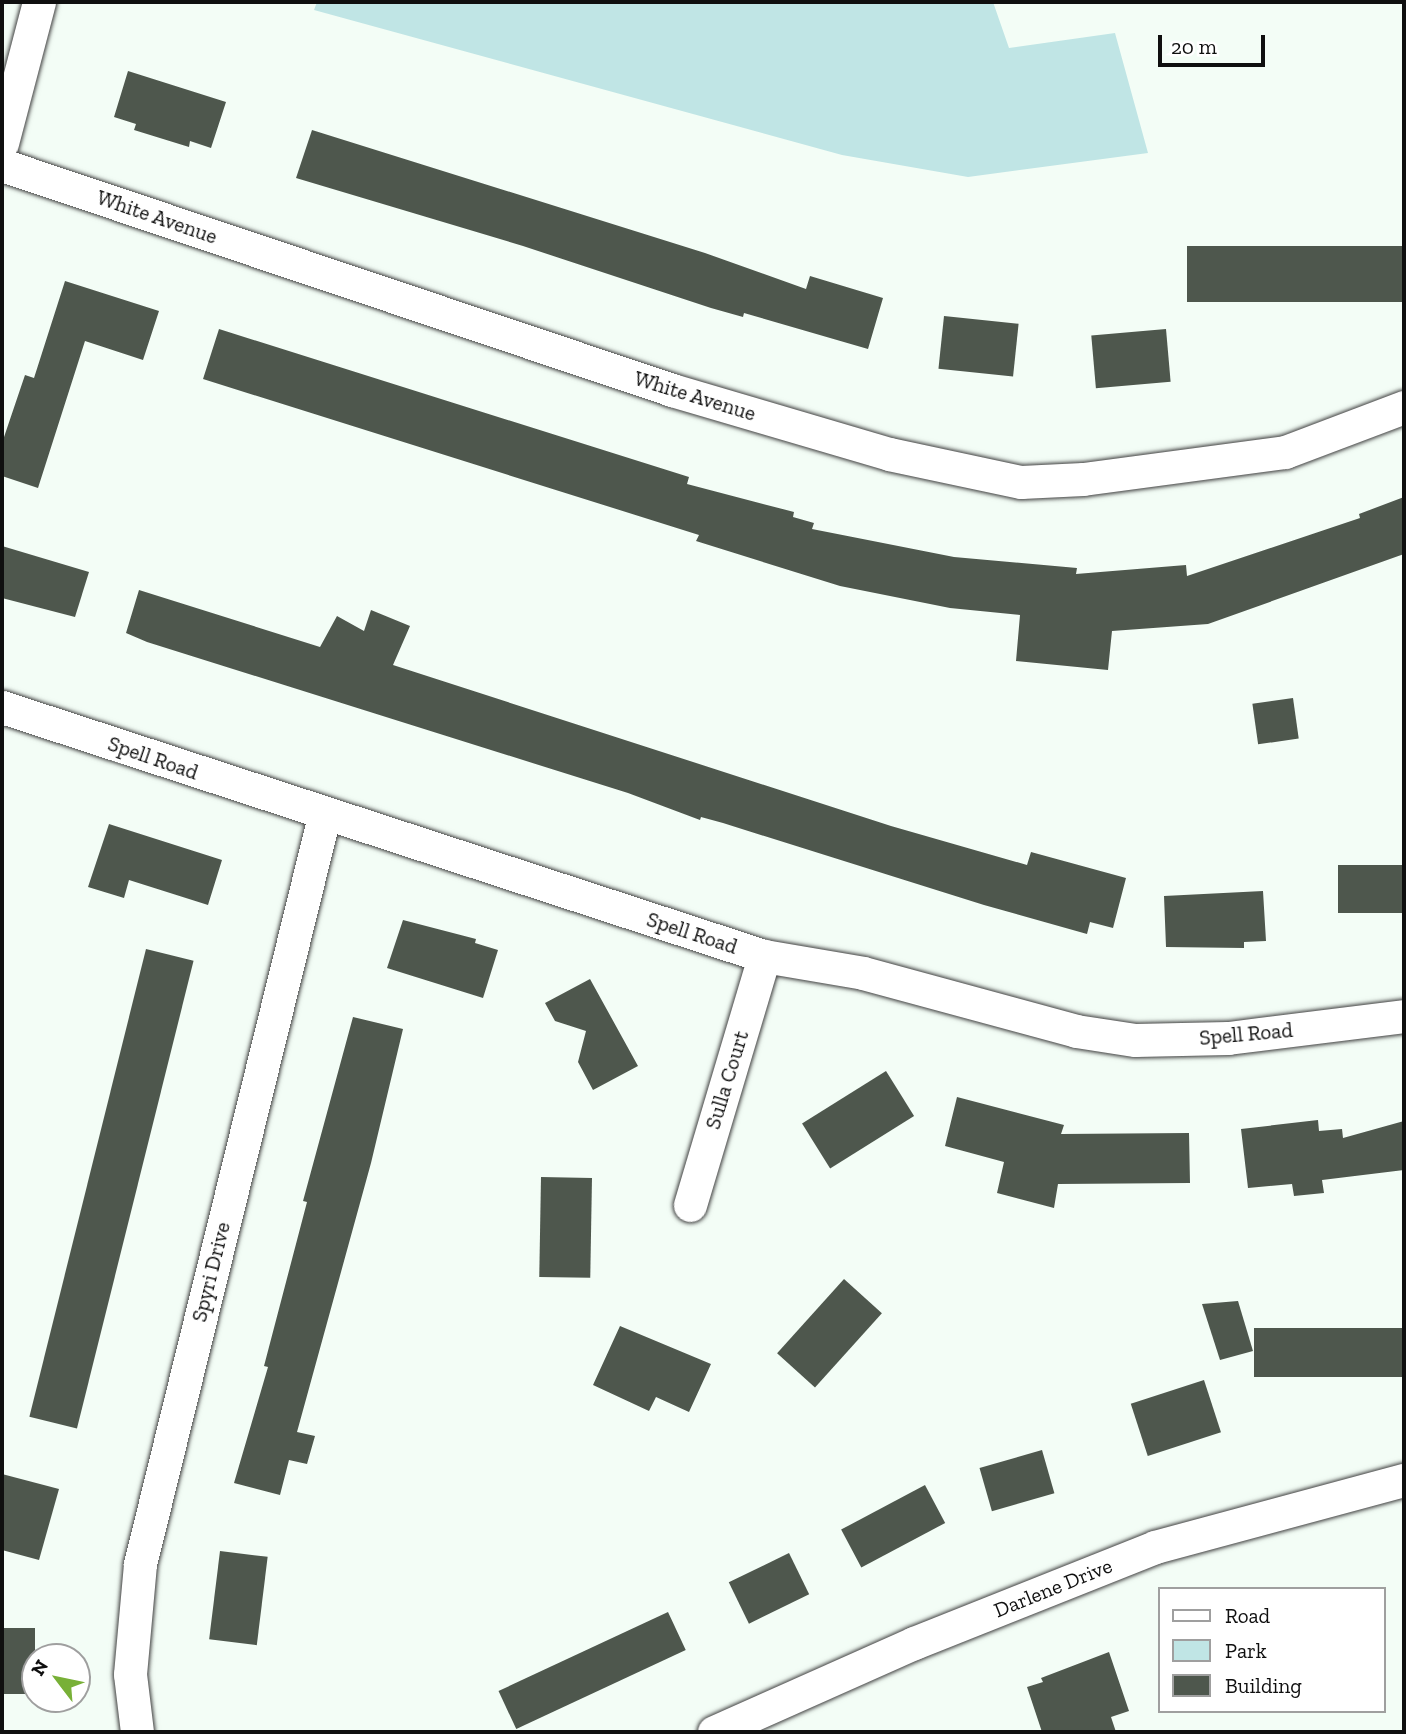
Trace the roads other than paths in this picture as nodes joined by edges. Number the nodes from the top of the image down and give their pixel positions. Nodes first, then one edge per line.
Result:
1 (39, 2) edge
2 (2, 143) edge
3 (2, 165) edge
4 (1404, 407) edge
5 (2, 707) edge
6 (324, 816) junction
7 (764, 956) junction
8 (1404, 1016) edge
9 (690, 1205) dead end
10 (1404, 1480) edge
11 (137, 1732) edge
12 (714, 1732) edge

1 - 2 street
3 - 4 street, White Avenue
5 - 6 street, Spell Road
6 - 7 street, Spell Road
6 - 11 street, Spyri Drive
7 - 8 street, Spell Road
7 - 9 street, Sulla Court
10 - 12 street, Darlene Drive

